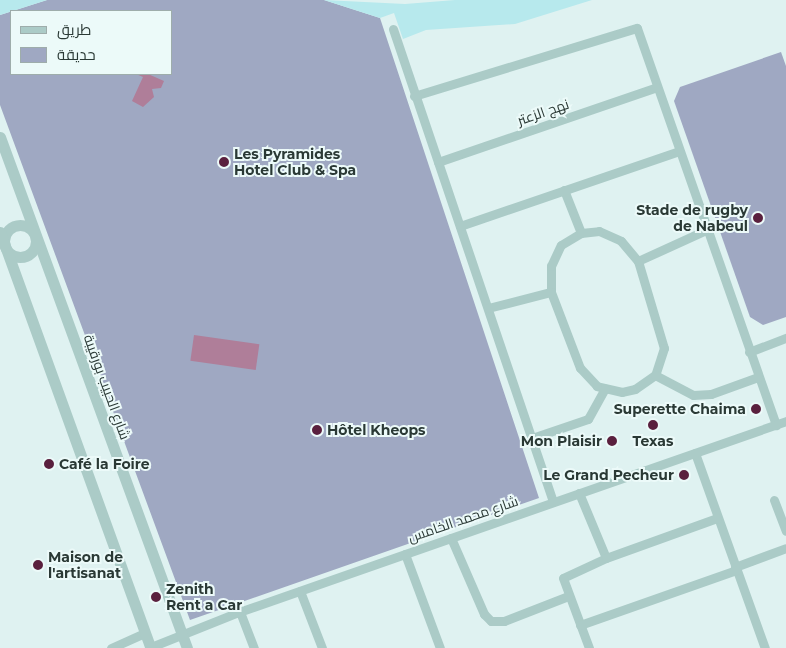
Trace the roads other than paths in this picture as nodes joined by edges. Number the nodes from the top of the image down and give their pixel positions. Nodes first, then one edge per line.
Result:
1 (393, 30) dead end
2 (657, 87) junction
3 (414, 96) junction
4 (0, 137) edge
5 (679, 151) junction
6 (438, 162) junction
7 (564, 190) junction
8 (460, 226) junction
9 (706, 230) junction
10 (0, 232) edge
11 (581, 233) junction
12 (35, 235) junction
13 (5, 247) junction
14 (638, 261) junction
15 (551, 292) junction
16 (488, 308) junction
17 (786, 338) edge
18 (749, 352) junction
19 (655, 376) junction
20 (758, 377) junction
21 (605, 388) junction
22 (786, 421) edge
23 (776, 425) junction
24 (532, 438) junction
25 (695, 453) junction
26 (579, 493) junction
27 (774, 500) dead end
28 (553, 502) junction
29 (718, 518) junction
30 (786, 531) edge
31 (451, 538) junction
32 (786, 548) edge
33 (404, 554) junction
34 (606, 558) junction
35 (735, 568) junction
36 (300, 591) junction
37 (568, 596) junction
38 (240, 612) junction
39 (580, 625) junction
40 (146, 633) junction
41 (182, 634) junction
42 (111, 648) edge
43 (151, 648) edge
44 (187, 648) edge
45 (254, 648) edge
46 (322, 648) edge
47 (440, 648) edge
48 (589, 648) edge
49 (765, 648) edge

1 - 3 street
2 - 3 street
2 - 5 street
2 - 6 street, نهج الزعتر
3 - 6 street
4 - 12 street, شارع الحبيب بورقيبة
5 - 7 street
5 - 9 street
6 - 8 street
7 - 8 street
7 - 11 street
8 - 16 street
9 - 14 street
9 - 18 street
10 - 13 street
11 - 14 street
11 - 15 street
12 - 13 street
12 - 13 street
12 - 41 street, شارع الحبيب بورقيبة
13 - 40 street
14 - 19 street
15 - 16 street
15 - 21 street
16 - 24 street
17 - 18 street
18 - 20 street
19 - 20 street
19 - 21 street
20 - 23 street
21 - 24 street
22 - 23 street, شارع محمد الخامس
23 - 25 street, شارع محمد الخامس
24 - 28 street
25 - 26 street, شارع محمد الخامس
25 - 29 street
26 - 28 street, شارع محمد الخامس
26 - 34 street
27 - 30 street
28 - 31 street, شارع محمد الخامس
29 - 34 street
29 - 35 street
31 - 33 street, شارع محمد الخامس
31 - 37 street
32 - 35 street
33 - 36 street, شارع محمد الخامس
33 - 47 street
34 - 37 street
35 - 39 street
35 - 49 street
36 - 38 street, شارع محمد الخامس
36 - 46 street
37 - 39 street
38 - 41 street, شارع محمد الخامس
38 - 45 street
39 - 48 street
40 - 42 street
40 - 43 street
41 - 43 street, شارع محمد الخامس
41 - 44 street, شارع الحبيب بورقيبة

